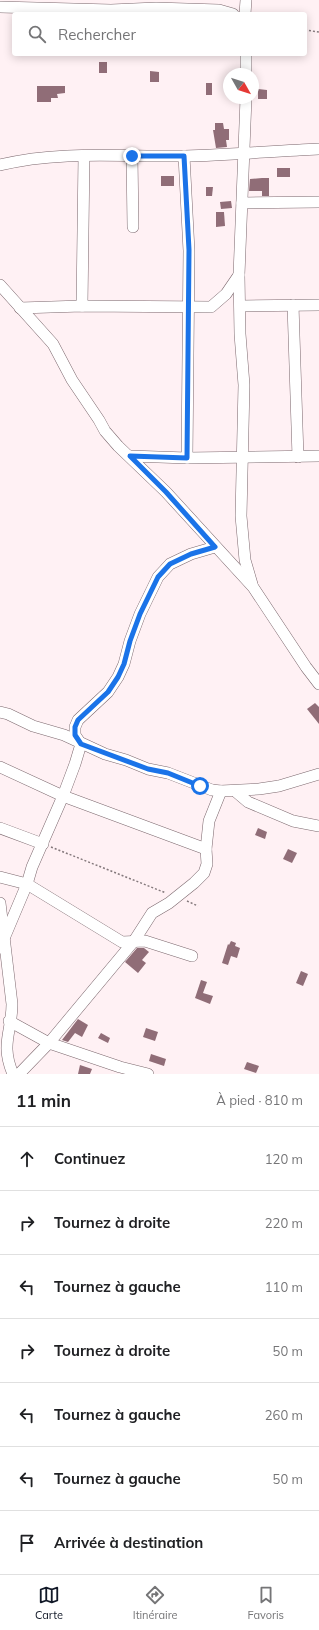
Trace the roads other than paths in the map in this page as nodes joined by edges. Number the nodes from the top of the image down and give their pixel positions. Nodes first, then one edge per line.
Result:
1 (246, 0) edge
2 (0, 8) edge
3 (226, 12) edge
4 (245, 12) edge
5 (246, 56) edge
6 (246, 68) edge
7 (246, 104) edge
8 (319, 149) edge
9 (245, 154) junction
10 (84, 156) junction
11 (132, 156) junction
12 (184, 156) junction
13 (0, 165) edge
14 (319, 202) edge
15 (242, 203) junction
16 (132, 227) dead end
17 (240, 275) junction
18 (0, 285) edge
19 (293, 305) junction
20 (319, 305) edge
21 (82, 306) junction
22 (240, 306) junction
23 (188, 307) junction
24 (20, 308) junction
25 (130, 456) junction
26 (319, 456) edge
27 (242, 457) junction
28 (298, 457) junction
29 (187, 458) junction
30 (215, 547) junction
31 (253, 586) junction
32 (319, 684) edge
33 (0, 712) edge
34 (81, 744) junction
35 (0, 766) edge
36 (319, 774) edge
37 (221, 791) junction
38 (235, 791) junction
39 (63, 796) junction
40 (319, 826) edge
41 (0, 828) edge
42 (43, 844) junction
43 (206, 849) junction
44 (0, 877) edge
45 (27, 884) junction
46 (0, 903) edge
47 (134, 941) junction
48 (2, 945) edge
49 (192, 956) dead end
50 (9, 1020) junction
51 (49, 1043) junction
52 (13, 1074) edge
53 (19, 1074) edge
54 (148, 1074) edge

1 - 4 street
2 - 3 street
5 - 6 street
7 - 9 street
8 - 9 street
9 - 12 street
9 - 15 street
10 - 11 street
10 - 13 street
10 - 21 street
11 - 12 street
11 - 16 street
12 - 23 street
14 - 15 street
15 - 17 street
17 - 22 street
17 - 23 street
18 - 24 street
19 - 20 street
19 - 22 street
19 - 28 street
21 - 23 street
21 - 24 street
22 - 27 street
23 - 29 street
24 - 25 street
25 - 29 street
25 - 30 street
26 - 28 street
27 - 28 street
27 - 29 street
27 - 31 street
30 - 31 street
30 - 34 street
31 - 32 street
33 - 34 street
34 - 37 street
34 - 39 street
35 - 39 street
36 - 38 street
37 - 38 street
37 - 43 street
38 - 40 street
39 - 42 street
39 - 43 street
41 - 42 street
42 - 45 street
43 - 47 street
44 - 45 street
45 - 47 street
45 - 48 street
46 - 48 street
47 - 49 street
47 - 51 street
48 - 50 street
50 - 51 street
50 - 52 street
51 - 53 street
51 - 54 street

